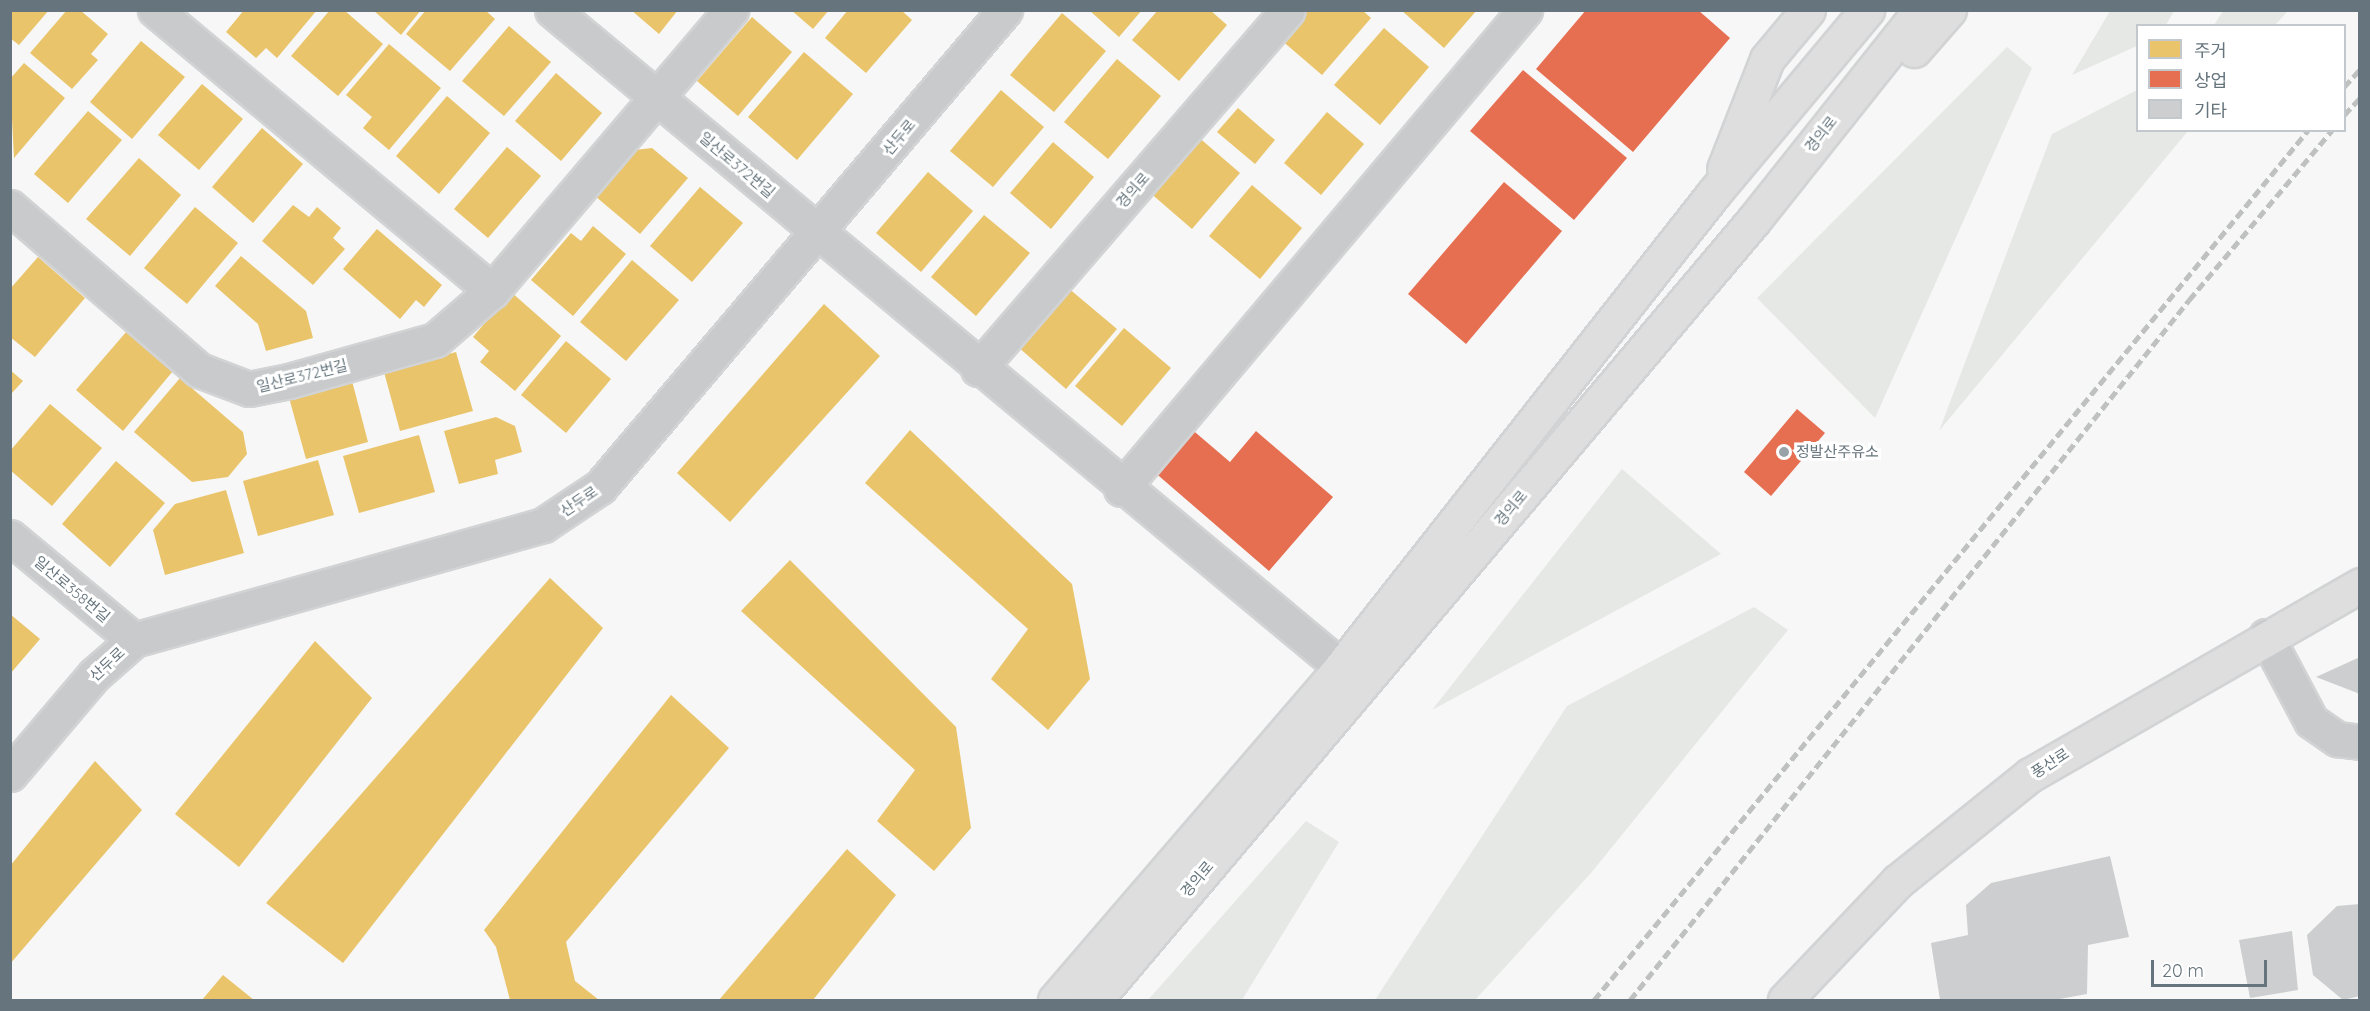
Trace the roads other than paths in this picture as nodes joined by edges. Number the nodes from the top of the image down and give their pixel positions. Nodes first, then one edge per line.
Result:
1 (155, 10) edge
2 (552, 10) edge
3 (731, 10) edge
4 (1005, 10) edge
5 (1288, 10) edge
6 (1525, 10) edge
7 (1808, 10) edge
8 (1867, 10) edge
9 (1922, 10) edge
10 (1948, 10) edge
11 (657, 97) junction
12 (1714, 193) junction
13 (10, 207) edge
14 (1753, 221) junction
15 (817, 235) junction
16 (492, 291) junction
17 (978, 369) junction
18 (1121, 489) junction
19 (10, 537) edge
20 (2360, 585) edge
21 (2266, 636) junction
22 (134, 640) junction
23 (1341, 667) junction
24 (2360, 742) edge
25 (10, 774) edge
26 (1055, 1000) edge
27 (1095, 1000) edge
28 (1785, 1000) edge

1 - 16 street
2 - 11 street, 일산로372번길
3 - 11 street, 일산로372번길
4 - 15 street, 산두로
5 - 17 street, 경의로
6 - 18 street
7 - 12 main road
8 - 12 main road, 경의로
9 - 14 main road, 경의로
10 - 14 main road
11 - 15 street, 일산로372번길
11 - 16 street, 일산로372번길
12 - 23 main road, 경의로
13 - 16 street, 일산로372번길
14 - 27 main road, 경의로
15 - 17 street
15 - 22 street, 산두로
17 - 18 street
18 - 23 street
19 - 22 street, 일산로358번길
20 - 21 main road, 풍산로
21 - 24 street
21 - 28 main road, 풍산로
22 - 25 street, 산두로
23 - 26 main road, 경의로

